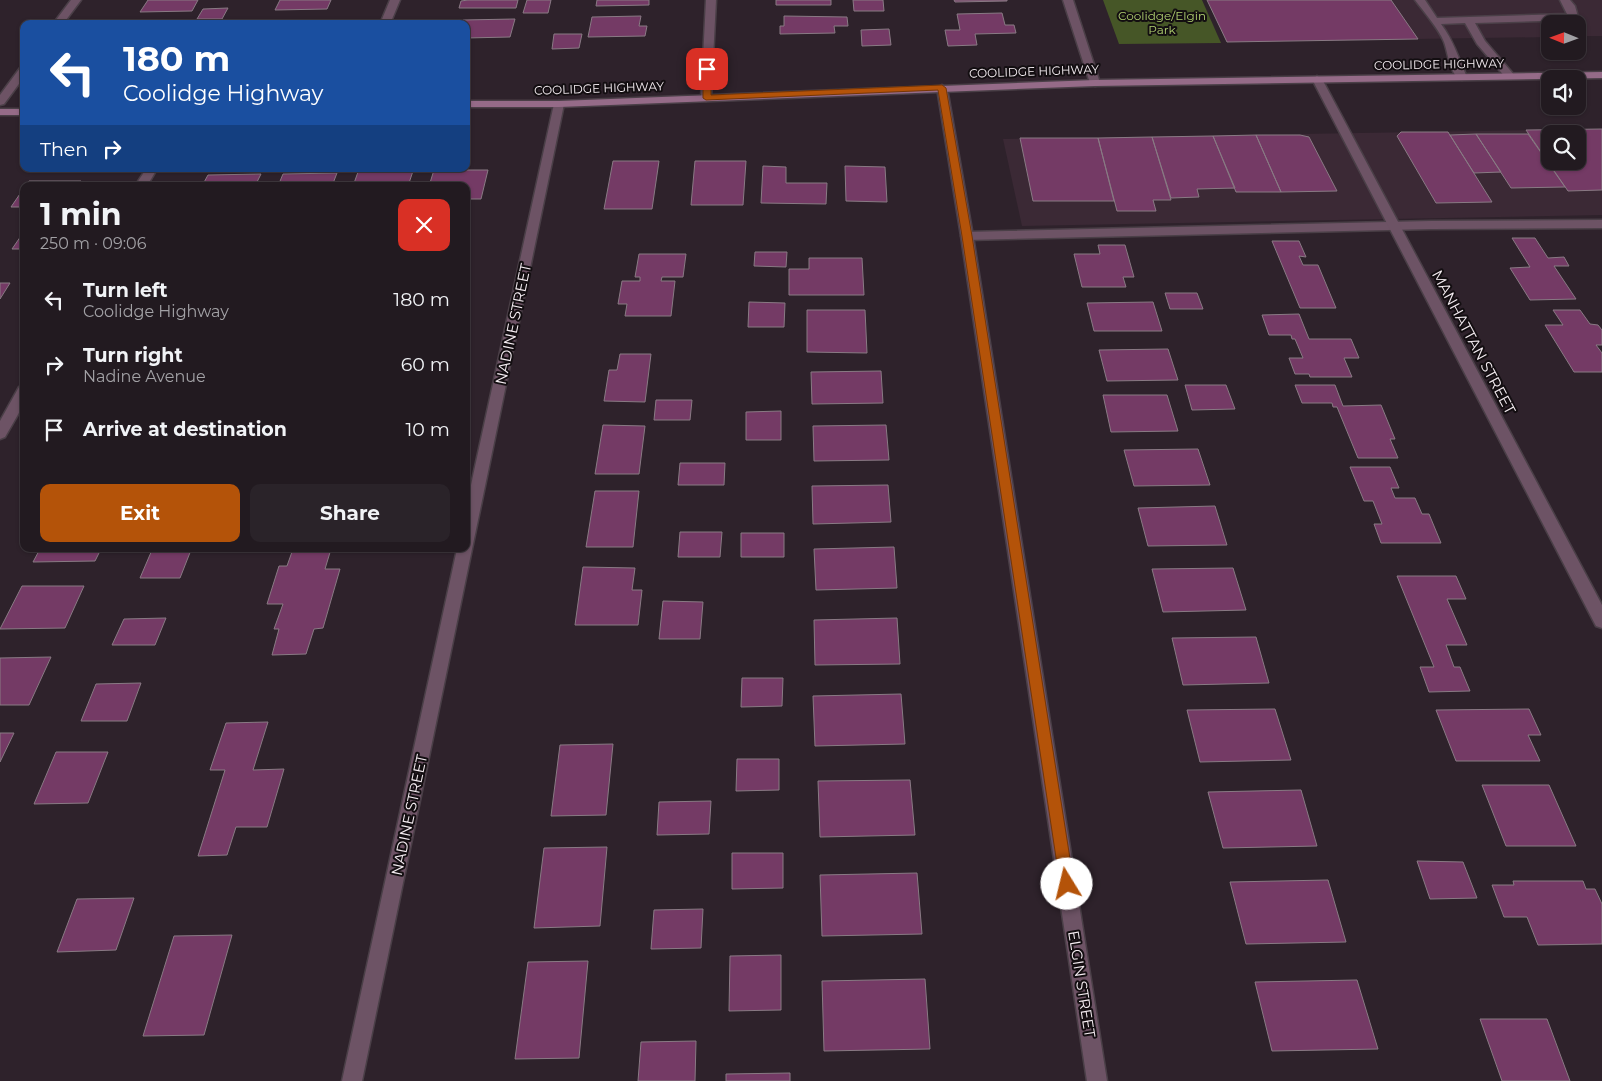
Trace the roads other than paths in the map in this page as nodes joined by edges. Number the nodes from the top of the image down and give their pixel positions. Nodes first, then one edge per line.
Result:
1 (76, 0) edge
2 (395, 0) edge
3 (711, 0) edge
4 (1068, 0) edge
5 (1420, 0) edge
6 (1565, 0) edge
7 (1468, 19) junction
8 (61, 20) edge
9 (388, 20) edge
10 (1434, 20) junction
11 (20, 75) edge
12 (1602, 75) edge
13 (1510, 76) junction
14 (1462, 78) junction
15 (1318, 79) junction
16 (1095, 84) junction
17 (942, 88) junction
18 (706, 98) junction
19 (0, 102) edge
20 (470, 104) edge
21 (559, 104) junction
22 (0, 112) edge
23 (20, 112) edge
24 (1602, 224) edge
25 (1395, 226) junction
26 (967, 236) junction
27 (20, 399) edge
28 (0, 433) edge
29 (470, 525) edge
30 (464, 552) edge
31 (1602, 621) edge
32 (352, 1081) edge
33 (1097, 1081) edge

1 - 8 street
2 - 9 street
3 - 18 street
4 - 16 street
5 - 10 street
6 - 7 street
7 - 10 street
7 - 13 street
10 - 14 street
11 - 19 street
12 - 13 main road, COOLIDGE HIGHWAY
13 - 14 main road, COOLIDGE HIGHWAY
14 - 15 main road, COOLIDGE HIGHWAY
15 - 16 main road, COOLIDGE HIGHWAY
15 - 25 street, MANHATTAN STREET
16 - 17 main road, COOLIDGE HIGHWAY
17 - 18 main road, COOLIDGE HIGHWAY
17 - 26 street, ELGIN STREET
18 - 21 main road, COOLIDGE HIGHWAY
20 - 21 main road, COOLIDGE HIGHWAY
21 - 29 street, NADINE STREET
22 - 23 main road
24 - 25 street
25 - 26 street
25 - 31 street, MANHATTAN STREET
26 - 33 street, ELGIN STREET
27 - 28 street
30 - 32 street, NADINE STREET

